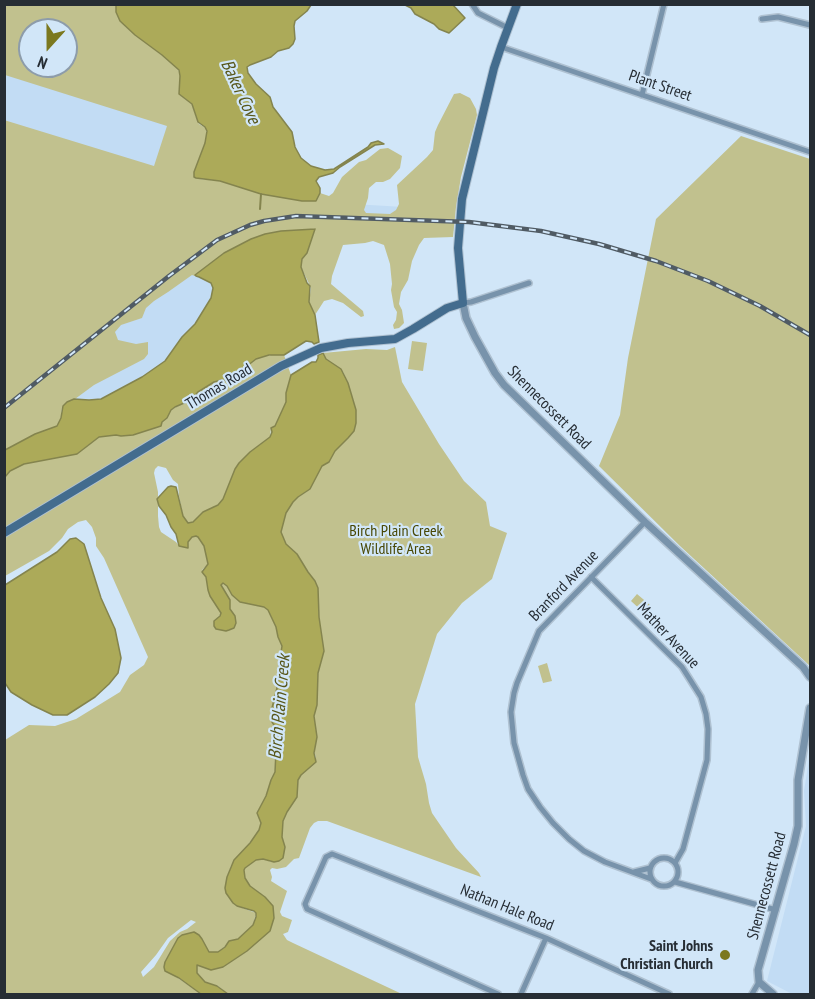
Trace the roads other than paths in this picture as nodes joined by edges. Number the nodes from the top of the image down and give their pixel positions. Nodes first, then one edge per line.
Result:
1 (517, 4) edge
2 (664, 4) edge
3 (472, 5) edge
4 (762, 19) dead end
5 (810, 25) edge
6 (508, 28) junction
7 (501, 47) junction
8 (642, 94) junction
9 (810, 152) edge
10 (529, 283) dead end
11 (463, 303) junction
12 (645, 522) junction
13 (4, 533) edge
14 (591, 577) junction
15 (810, 677) edge
16 (810, 708) edge
17 (675, 863) junction
18 (650, 868) junction
19 (634, 872) junction
20 (651, 879) junction
21 (675, 882) junction
22 (776, 910) junction
23 (546, 938) junction
24 (759, 982) junction
25 (498, 994) edge
26 (521, 994) edge
27 (669, 994) edge
28 (752, 994) edge
29 (773, 994) edge

1 - 6 main road, Shennecossett Road
2 - 8 street
3 - 6 street
4 - 5 street
6 - 7 main road, Shennecossett Road
7 - 8 street, Plant Street
7 - 11 main road, Shennecossett Road
8 - 9 street, Plant Street
10 - 11 street
11 - 12 street, Shennecossett Road
11 - 13 main road, Thomas Road
12 - 14 street, Branford Avenue
12 - 15 street, Shennecossett Road
14 - 17 street, Mather Avenue
14 - 19 street, Branford Avenue
16 - 22 street, Shennecossett Road
17 - 18 street
17 - 21 street
18 - 19 street
18 - 20 street
19 - 20 street, Branford Avenue
20 - 21 street
21 - 22 street
22 - 24 street, Shennecossett Road
23 - 25 street, Nathan Hale Road
23 - 26 street
23 - 27 street, Nathan Hale Road
24 - 28 street
24 - 29 street

